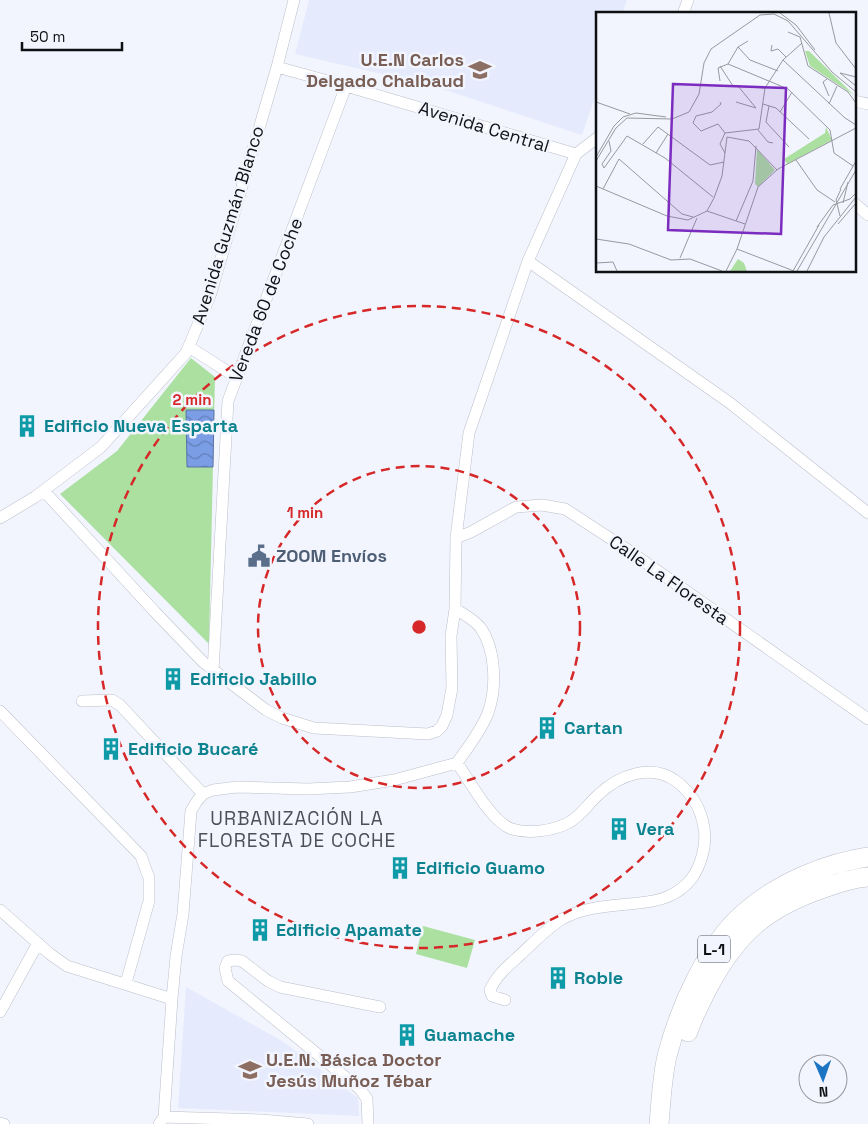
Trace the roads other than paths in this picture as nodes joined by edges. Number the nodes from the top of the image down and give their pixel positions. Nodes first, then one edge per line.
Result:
1 (294, 0) edge
2 (688, 0) edge
3 (684, 12) edge
4 (277, 67) junction
5 (346, 86) junction
6 (596, 139) edge
7 (576, 154) junction
8 (856, 205) edge
9 (868, 215) edge
10 (528, 261) junction
11 (188, 346) junction
12 (236, 377) junction
13 (44, 491) junction
14 (868, 513) edge
15 (0, 518) edge
16 (456, 538) junction
17 (455, 609) junction
18 (213, 671) junction
19 (82, 701) dead end
20 (0, 711) edge
21 (868, 719) edge
22 (458, 763) junction
23 (203, 794) junction
24 (868, 857) edge
25 (868, 876) edge
26 (0, 910) edge
27 (38, 943) junction
28 (126, 984) junction
29 (172, 999) junction
30 (505, 1000) dead end
31 (380, 1008) dead end
32 (0, 1012) edge
33 (161, 1121) edge
34 (0, 1122) edge
35 (4, 1124) edge
36 (308, 1124) edge
37 (368, 1124) edge
38 (659, 1124) edge
39 (670, 1124) edge

1 - 4 street, Avenida Guzmán Blanco
2 - 3 street
4 - 5 street, Avenida Central
4 - 11 street, Avenida Guzmán Blanco
5 - 7 street, Avenida Central
5 - 12 street, Vereda 60 de Coche
6 - 7 street
7 - 10 street
8 - 9 street
10 - 14 street
10 - 16 street
11 - 12 street
11 - 13 street, Avenida Guzmán Blanco
12 - 18 street, Vereda 60 de Coche
13 - 15 street, Avenida Guzmán Blanco
13 - 18 street
16 - 17 street
16 - 21 street, Calle La Floresta
17 - 18 street
17 - 22 street
19 - 23 street
20 - 28 street
22 - 23 street
22 - 30 street
23 - 29 street
24 - 38 main road, L-1
25 - 39 main road, L-1
26 - 27 street
27 - 28 street
27 - 32 street
28 - 29 street
29 - 33 street
31 - 37 street
33 - 36 street
34 - 35 street

